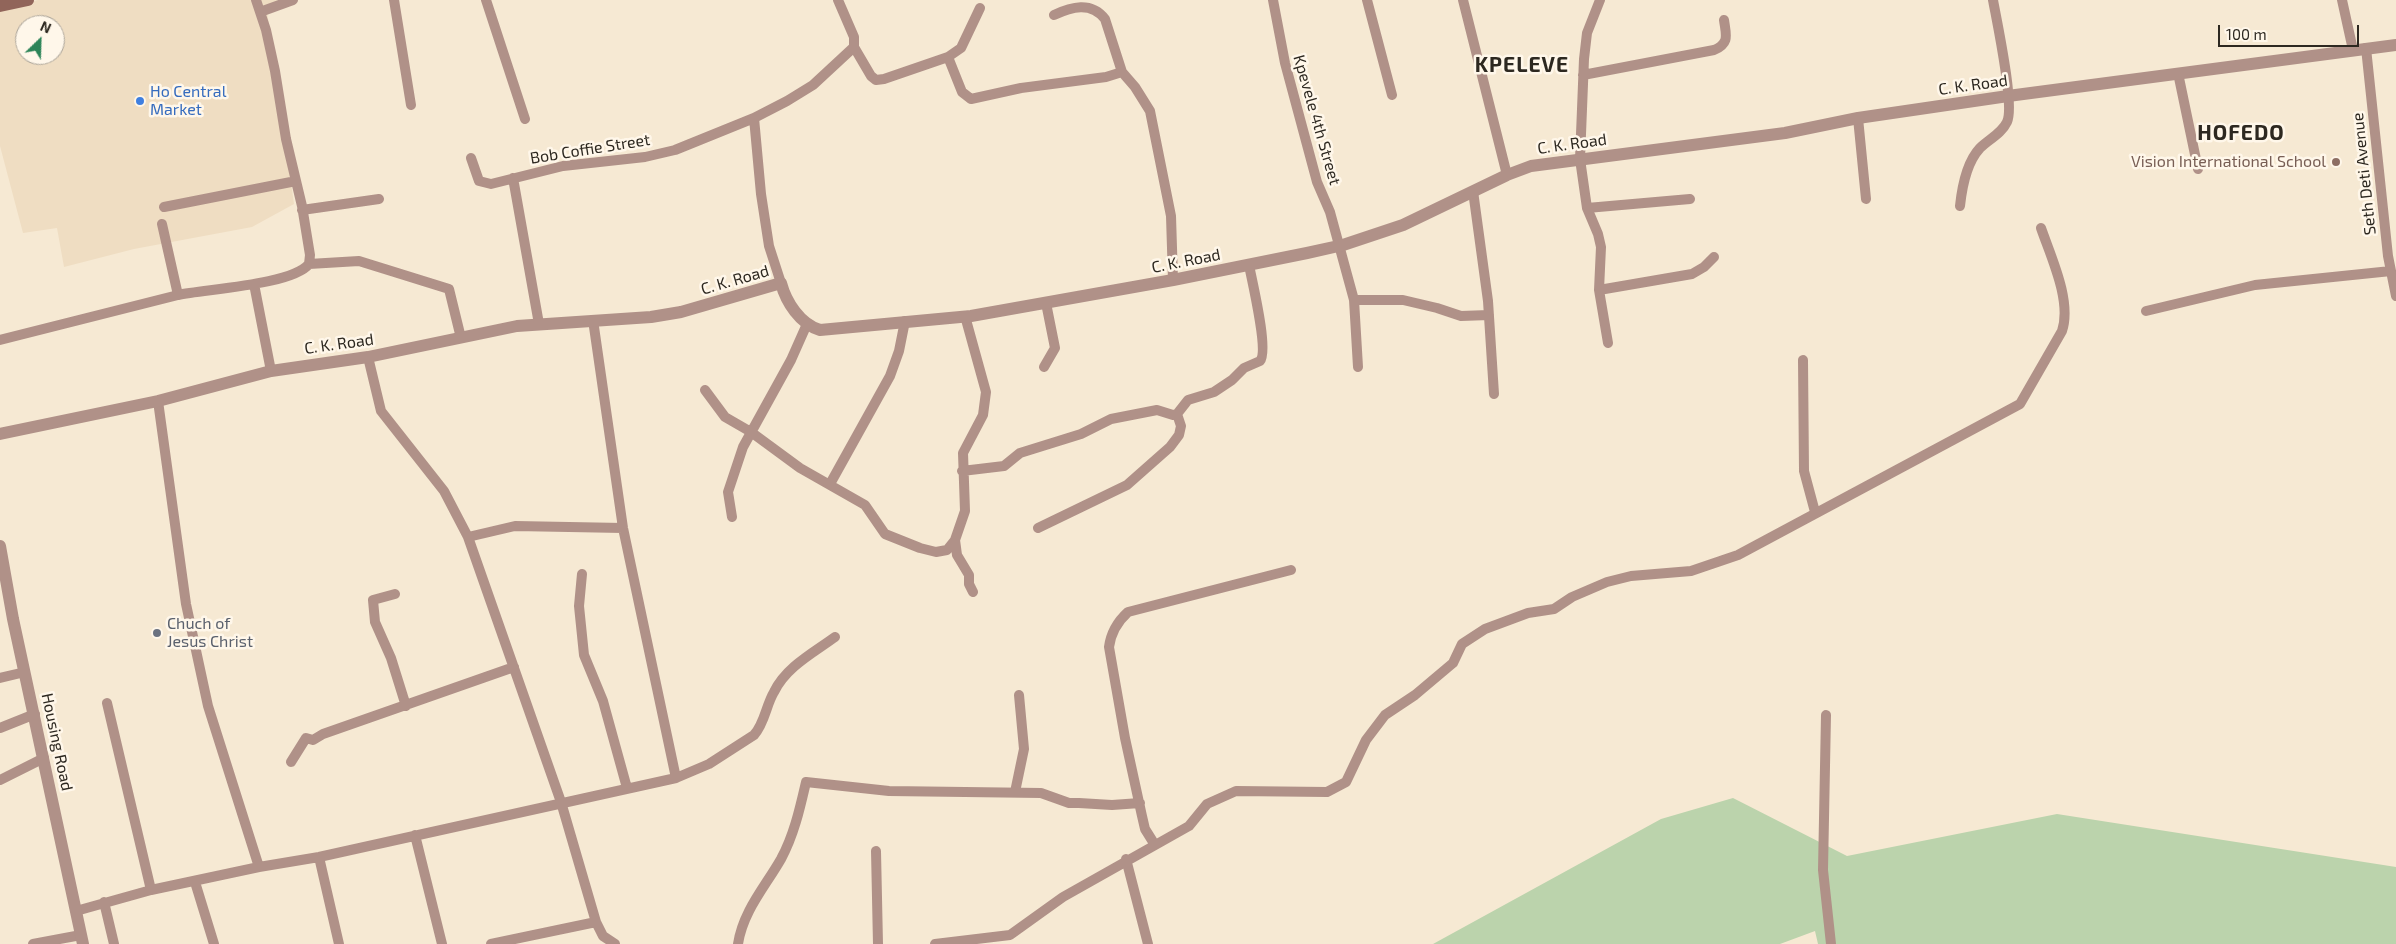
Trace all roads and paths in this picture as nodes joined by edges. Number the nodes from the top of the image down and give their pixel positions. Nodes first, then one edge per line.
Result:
1 (28, 0) edge
2 (256, 0) edge
3 (293, 0) edge
4 (394, 0) edge
5 (486, 0) edge
6 (838, 0) edge
7 (1273, 0) edge
8 (1368, 0) edge
9 (1463, 0) edge
10 (1600, 0) edge
11 (1993, 0) edge
12 (2342, 0) edge
13 (3, 4) edge
14 (980, 8) dead end
15 (260, 12) junction
16 (1054, 15) dead end
17 (1724, 20) dead end
18 (2396, 45) edge
19 (854, 47) junction
20 (2360, 49) junction
21 (948, 56) junction
22 (1122, 72) junction
23 (2178, 73) junction
24 (1583, 75) junction
25 (1392, 95) dead end
26 (2008, 96) junction
27 (411, 105) dead end
28 (754, 118) junction
29 (1858, 118) junction
30 (525, 119) dead end
31 (471, 158) dead end
32 (1580, 159) junction
33 (2198, 169) dead end
34 (1507, 175) junction
35 (513, 178) junction
36 (296, 181) junction
37 (1473, 191) junction
38 (379, 199) dead end
39 (1690, 199) dead end
40 (1866, 199) dead end
41 (1960, 206) dead end
42 (164, 207) dead end
43 (1587, 208) junction
44 (302, 210) junction
45 (162, 224) dead end
46 (2041, 228) dead end
47 (1338, 246) junction
48 (1714, 257) dead end
49 (309, 264) junction
50 (1249, 265) junction
51 (2391, 271) junction
52 (1173, 280) junction
53 (781, 283) junction
54 (254, 284) junction
55 (1599, 290) junction
56 (178, 294) junction
57 (2396, 296) edge
58 (1354, 300) junction
59 (1046, 302) junction
60 (2146, 311) dead end
61 (1489, 315) junction
62 (965, 316) junction
63 (593, 320) junction
64 (905, 321) junction
65 (539, 324) junction
66 (807, 324) junction
67 (461, 338) junction
68 (0, 340) edge
69 (1608, 343) dead end
70 (368, 357) junction
71 (1803, 360) dead end
72 (1044, 367) dead end
73 (1358, 367) dead end
74 (271, 371) junction
75 (705, 390) dead end
76 (1494, 394) dead end
77 (158, 401) junction
78 (1177, 414) junction
79 (751, 432) junction
80 (0, 434) edge
81 (962, 471) junction
82 (830, 484) junction
83 (1814, 512) junction
84 (732, 517) dead end
85 (623, 528) junction
86 (1038, 528) dead end
87 (468, 537) junction
88 (956, 540) junction
89 (0, 546) edge
90 (1291, 570) dead end
91 (582, 574) dead end
92 (973, 592) dead end
93 (395, 594) dead end
94 (835, 637) dead end
95 (514, 667) junction
96 (24, 672) junction
97 (0, 678) edge
98 (1019, 695) dead end
99 (107, 703) dead end
100 (406, 706) junction
101 (35, 714) junction
102 (1826, 715) dead end
103 (0, 728) edge
104 (44, 758) junction
105 (291, 762) dead end
106 (676, 778) junction
107 (0, 780) edge
108 (627, 788) junction
109 (1015, 792) junction
110 (561, 802) junction
111 (1140, 803) junction
112 (415, 835) junction
113 (1155, 845) junction
114 (876, 851) dead end
115 (319, 857) junction
116 (1126, 859) junction
117 (259, 867) junction
118 (195, 882) junction
119 (151, 890) junction
120 (104, 902) junction
121 (76, 911) junction
122 (596, 922) junction
123 (1012, 939) edge
124 (82, 940) edge
125 (33, 944) edge
126 (114, 944) edge
127 (214, 944) edge
128 (339, 944) edge
129 (442, 944) edge
130 (491, 944) edge
131 (615, 944) edge
132 (738, 944) edge
133 (878, 944) edge
134 (935, 944) edge
135 (1148, 944) edge
136 (1831, 944) edge

1 - 13 main road
2 - 15 street
3 - 15 street
4 - 27 street
5 - 30 street
6 - 19 street
7 - 47 street, Kpevele 4th Street
8 - 25 street
9 - 34 street
10 - 24 street
11 - 26 street
12 - 20 street, Seth Deti Avenue
14 - 21 street
15 - 36 street
16 - 22 street
17 - 24 street
18 - 20 street, C. K. Road
19 - 21 street
19 - 28 street, Bob Coffie Street
20 - 23 street, C. K. Road
20 - 51 street, Seth Deti Avenue
21 - 22 street
22 - 52 street
23 - 26 street, C. K. Road
23 - 33 street
24 - 32 street
26 - 29 street, C. K. Road
26 - 41 street
28 - 35 street, Bob Coffie Street
28 - 53 street
29 - 32 street, C. K. Road
29 - 40 street
31 - 35 street
32 - 34 street, C. K. Road
32 - 43 street
34 - 37 street, C. K. Road
35 - 65 street, Bob Coffie Street
36 - 42 street
36 - 44 street
37 - 47 street, C. K. Road
37 - 61 street
38 - 44 street
39 - 43 street
43 - 55 street
44 - 49 street
45 - 56 street
46 - 83 street
47 - 50 street, C. K. Road
47 - 58 street, Kpevele 4th Street
48 - 55 street
49 - 54 street
49 - 67 street
50 - 52 street, C. K. Road
50 - 78 street
51 - 57 street, Seth Deti Avenue
51 - 60 street
52 - 59 street, C. K. Road
53 - 63 street, C. K. Road
53 - 66 street, C. K. Road
54 - 56 street
54 - 74 street
55 - 69 street
56 - 68 street
58 - 61 street
58 - 73 street, Kpevele 4th Street
59 - 62 street, C. K. Road
59 - 72 street
61 - 76 street
62 - 64 street, C. K. Road
62 - 81 street
63 - 65 street, C. K. Road
63 - 85 street
64 - 66 street, C. K. Road
64 - 82 street
65 - 67 street, C. K. Road
66 - 79 street
67 - 70 street, C. K. Road
70 - 74 street, C. K. Road
70 - 87 street
71 - 83 street
74 - 77 street, C. K. Road
75 - 79 street
77 - 80 street, C. K. Road
77 - 117 street
78 - 81 street
78 - 86 street
79 - 82 street
79 - 84 street
81 - 88 street
82 - 88 street
83 - 113 street
85 - 87 street
85 - 106 street
87 - 95 street
88 - 92 street
89 - 96 street, Housing Road
90 - 111 street
91 - 108 street
93 - 100 street
94 - 106 street
95 - 100 street
95 - 110 street
96 - 97 street
96 - 101 street, Housing Road
98 - 109 street
99 - 119 street
100 - 105 street
101 - 103 street
101 - 104 street, Housing Road
102 - 136 street
104 - 107 street
104 - 121 street, Housing Road
106 - 108 street
108 - 110 street
109 - 111 street
109 - 132 street
110 - 112 street
110 - 122 street
111 - 113 street
112 - 115 street
112 - 129 street
113 - 116 street
114 - 133 street
115 - 117 street
115 - 128 street
116 - 123 street
116 - 135 street
117 - 118 street
118 - 119 street
118 - 127 street
119 - 120 street
120 - 121 street
120 - 126 street
121 - 124 street, Housing Road
122 - 130 street
122 - 131 street
123 - 134 street
124 - 125 street

